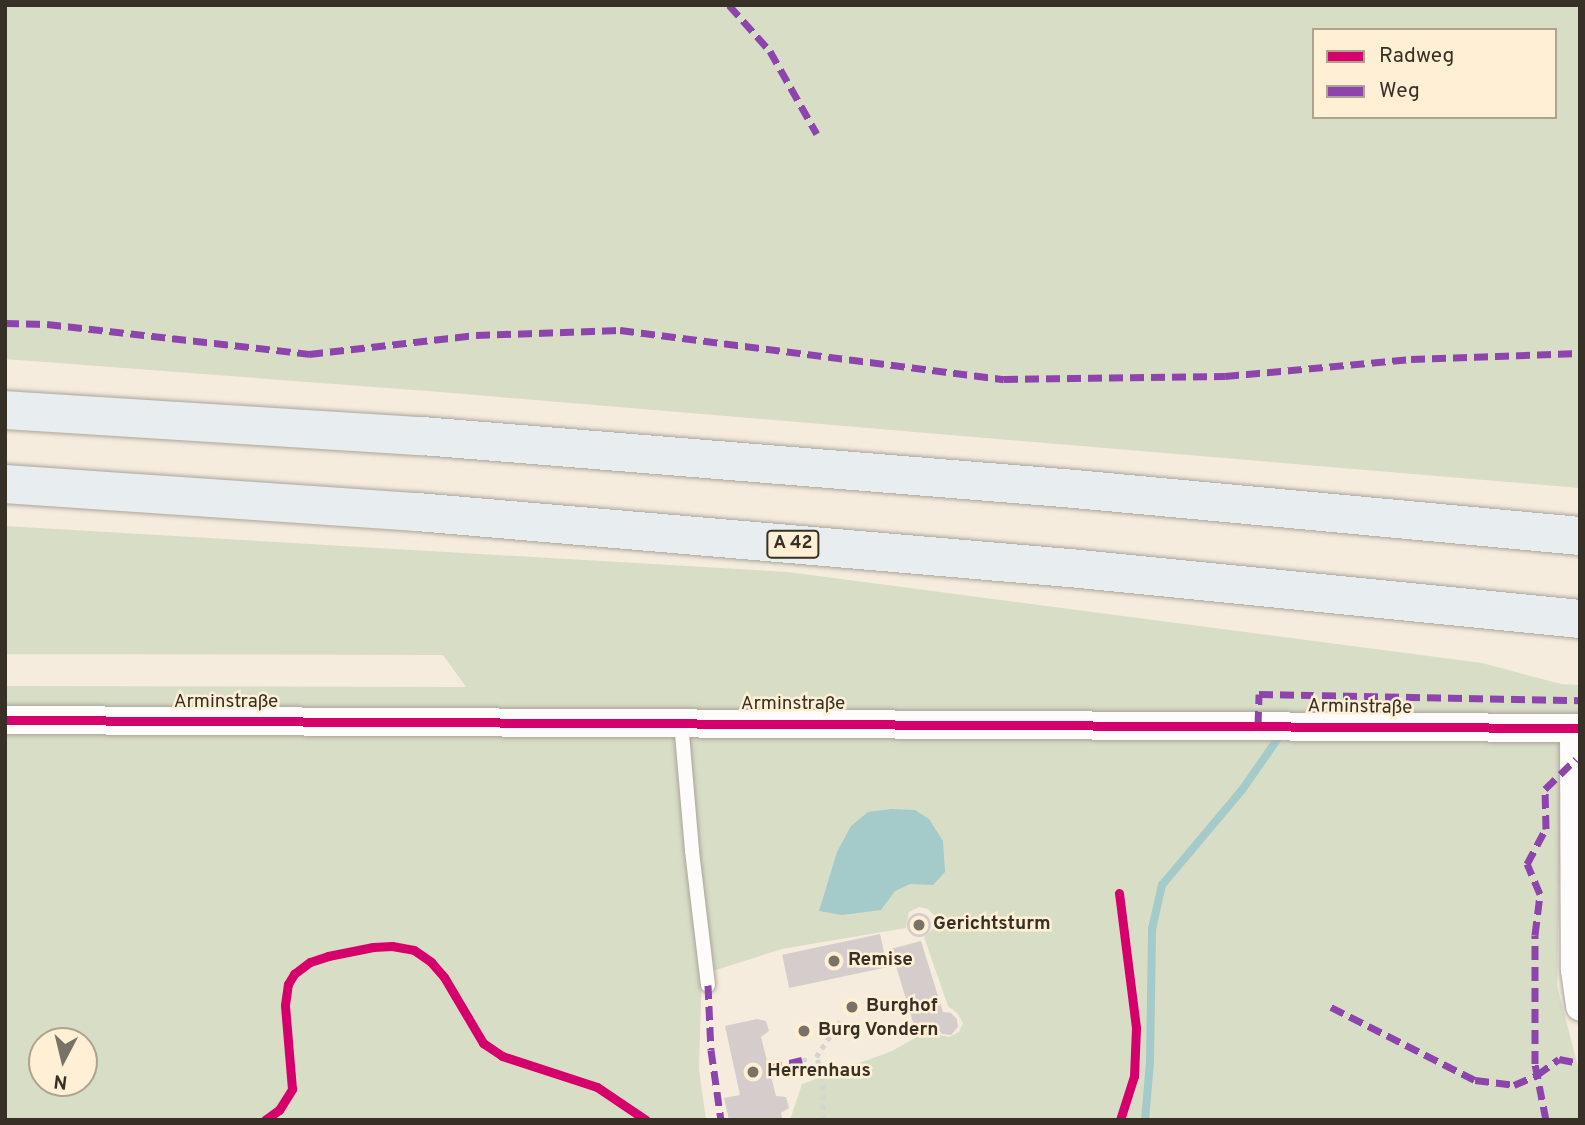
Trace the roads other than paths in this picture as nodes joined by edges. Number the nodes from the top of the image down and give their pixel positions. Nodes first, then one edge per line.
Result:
1 (5, 410) edge
2 (5, 484) edge
3 (1580, 536) edge
4 (1580, 619) edge
5 (5, 720) edge
6 (681, 722) junction
7 (1577, 728) edge
8 (708, 985) dead end
9 (1580, 1007) edge

1 - 3 highway
2 - 4 highway, A 42
5 - 6 street, Arminstraße
6 - 7 street, Arminstraße
6 - 8 lane
7 - 9 street

